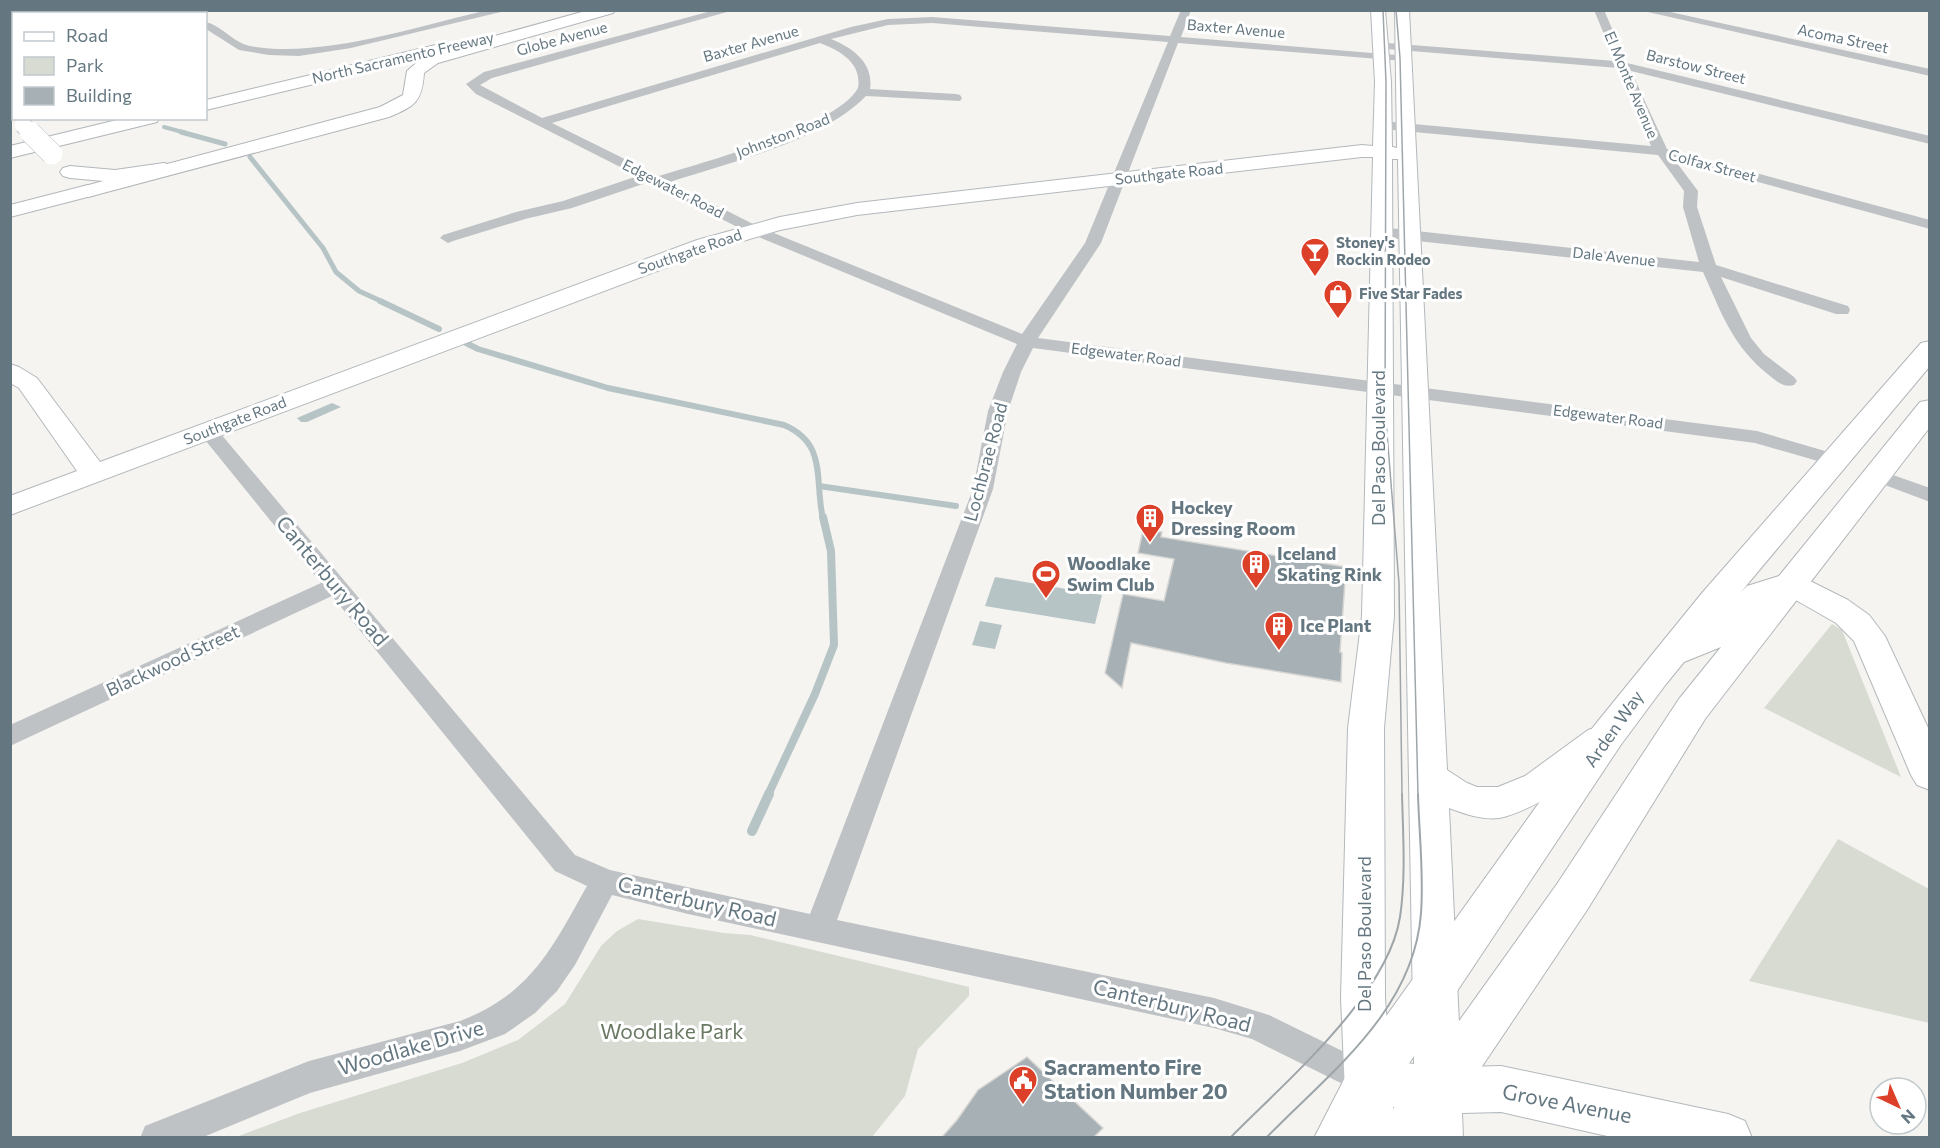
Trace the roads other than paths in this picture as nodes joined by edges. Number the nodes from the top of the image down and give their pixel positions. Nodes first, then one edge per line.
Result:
1 (504, 10) edge
2 (560, 10) edge
3 (600, 10) edge
4 (608, 10) edge
5 (729, 10) edge
6 (1004, 10) edge
7 (1186, 10) edge
8 (1378, 10) edge
9 (1402, 10) edge
10 (1599, 10) edge
11 (1644, 10) edge
12 (992, 25) junction
13 (207, 26) edge
14 (820, 39) junction
15 (1174, 39) junction
16 (1380, 51) junction
17 (1404, 53) junction
18 (1622, 65) junction
19 (1929, 73) edge
20 (474, 81) joint
21 (398, 88) junction
22 (862, 92) junction
23 (207, 94) edge
24 (956, 98) dead end
25 (207, 107) edge
26 (207, 107) edge
27 (18, 120) edge
28 (135, 120) edge
29 (142, 120) edge
30 (541, 122) junction
31 (99, 125) edge
32 (1382, 125) junction
33 (1406, 127) junction
34 (10, 140) edge
35 (1929, 140) edge
36 (1381, 151) junction
37 (10, 152) edge
38 (1662, 152) junction
39 (1407, 154) junction
40 (1712, 165) junction
41 (180, 167) junction
42 (70, 172) junction
43 (654, 179) junction
44 (1118, 179) junction
45 (1689, 186) junction
46 (88, 190) junction
47 (10, 210) edge
48 (1929, 225) edge
49 (754, 230) junction
50 (1380, 232) junction
51 (1410, 235) junction
52 (448, 238) dead end
53 (1709, 268) junction
54 (1842, 310) dead end
55 (1027, 342) junction
56 (1929, 349) edge
57 (10, 372) edge
58 (1788, 381) dead end
59 (1379, 387) junction
60 (1415, 392) junction
61 (1929, 408) edge
62 (208, 431) junction
63 (1835, 460) junction
64 (94, 474) junction
65 (1876, 475) junction
66 (1929, 496) edge
67 (10, 506) edge
68 (1791, 584) junction
69 (336, 585) junction
70 (1671, 653) junction
71 (1917, 721) edge
72 (10, 736) edge
73 (1607, 736) junction
74 (1929, 774) edge
75 (1429, 777) junction
76 (606, 881) junction
77 (819, 929) junction
78 (1437, 986) junction
79 (1369, 1081) junction
80 (1439, 1114) edge
81 (157, 1137) edge
82 (1338, 1137) edge
83 (1371, 1137) edge
84 (1402, 1137) edge
85 (1728, 1137) edge

1 - 13 street
2 - 23 main road, North Sacramento Freeway
3 - 25 main road, North Sacramento Freeway
4 - 21 main road
5 - 20 street, Globe Avenue
6 - 12 street
7 - 15 street, Lochbrae Road
8 - 16 main road, Del Paso Boulevard
9 - 17 main road, Del Paso Boulevard
10 - 18 street, El Monte Avenue
11 - 19 street, Acoma Street
12 - 14 street, Baxter Avenue
12 - 15 street, Baxter Avenue
14 - 22 street
14 - 30 street, Baxter Avenue
15 - 16 street, Baxter Avenue
15 - 44 street, Lochbrae Road
16 - 17 street, Baxter Avenue
16 - 32 main road, Del Paso Boulevard
17 - 18 street, Barstow Street
17 - 33 main road, Del Paso Boulevard
18 - 35 street, Barstow Street
18 - 38 street, El Monte Avenue
20 - 30 street, Edgewater Road
21 - 26 main road
21 - 41 main road
22 - 24 street
22 - 43 street, Johnston Road
27 - 42 main road, bridge
28 - 31 main road
29 - 31 main road
30 - 43 street, Edgewater Road
31 - 34 main road
31 - 37 main road
32 - 33 street, Colfax Street
32 - 36 main road, Del Paso Boulevard
33 - 38 street, Colfax Street
33 - 39 main road, Del Paso Boulevard
36 - 39 main road, Southgate Road
36 - 44 main road, Southgate Road
36 - 50 main road, Del Paso Boulevard
38 - 40 street, Colfax Street
38 - 45 street, El Monte Avenue
39 - 51 main road, Del Paso Boulevard
40 - 45 street
40 - 48 street, Colfax Street
41 - 42 main road
41 - 46 main road
42 - 46 main road
42 - 47 main road
43 - 49 street, Edgewater Road
43 - 52 street, Johnston Road
44 - 49 main road, Southgate Road
44 - 55 street, Lochbrae Road
45 - 53 street
46 - 47 main road
49 - 55 street, Edgewater Road
49 - 62 main road, Southgate Road
50 - 51 street, Dale Avenue
50 - 59 main road, Del Paso Boulevard
51 - 53 street, Dale Avenue
51 - 60 main road, Del Paso Boulevard
53 - 54 street, Dale Avenue
53 - 58 street
55 - 59 street, Edgewater Road
55 - 77 street, Lochbrae Road
56 - 63 main road, Arden Way
57 - 64 main road
59 - 60 street, Edgewater Road
59 - 79 main road, Del Paso Boulevard
60 - 63 street, Edgewater Road
60 - 75 main road, Del Paso Boulevard
61 - 65 main road
62 - 64 main road, Southgate Road
62 - 69 street, Canterbury Road
63 - 70 main road, Arden Way
64 - 67 main road, Southgate Road
65 - 66 street
65 - 68 main road
68 - 70 main road
68 - 71 main road
68 - 80 main road
69 - 72 street, Blackwood Street
69 - 76 street, Canterbury Road
70 - 73 main road, Arden Way
71 - 74 main road
73 - 75 main road
73 - 78 main road, Arden Way
75 - 78 main road, Del Paso Boulevard
76 - 77 street, Canterbury Road
76 - 81 street, Woodlake Drive
77 - 79 street, Canterbury Road
78 - 79 main road, Arden Way
78 - 80 main road, Del Paso Boulevard
79 - 80 main road, Grove Avenue
79 - 82 main road, Arden Way
79 - 83 main road, Del Paso Boulevard
80 - 84 main road
80 - 85 main road, Grove Avenue

